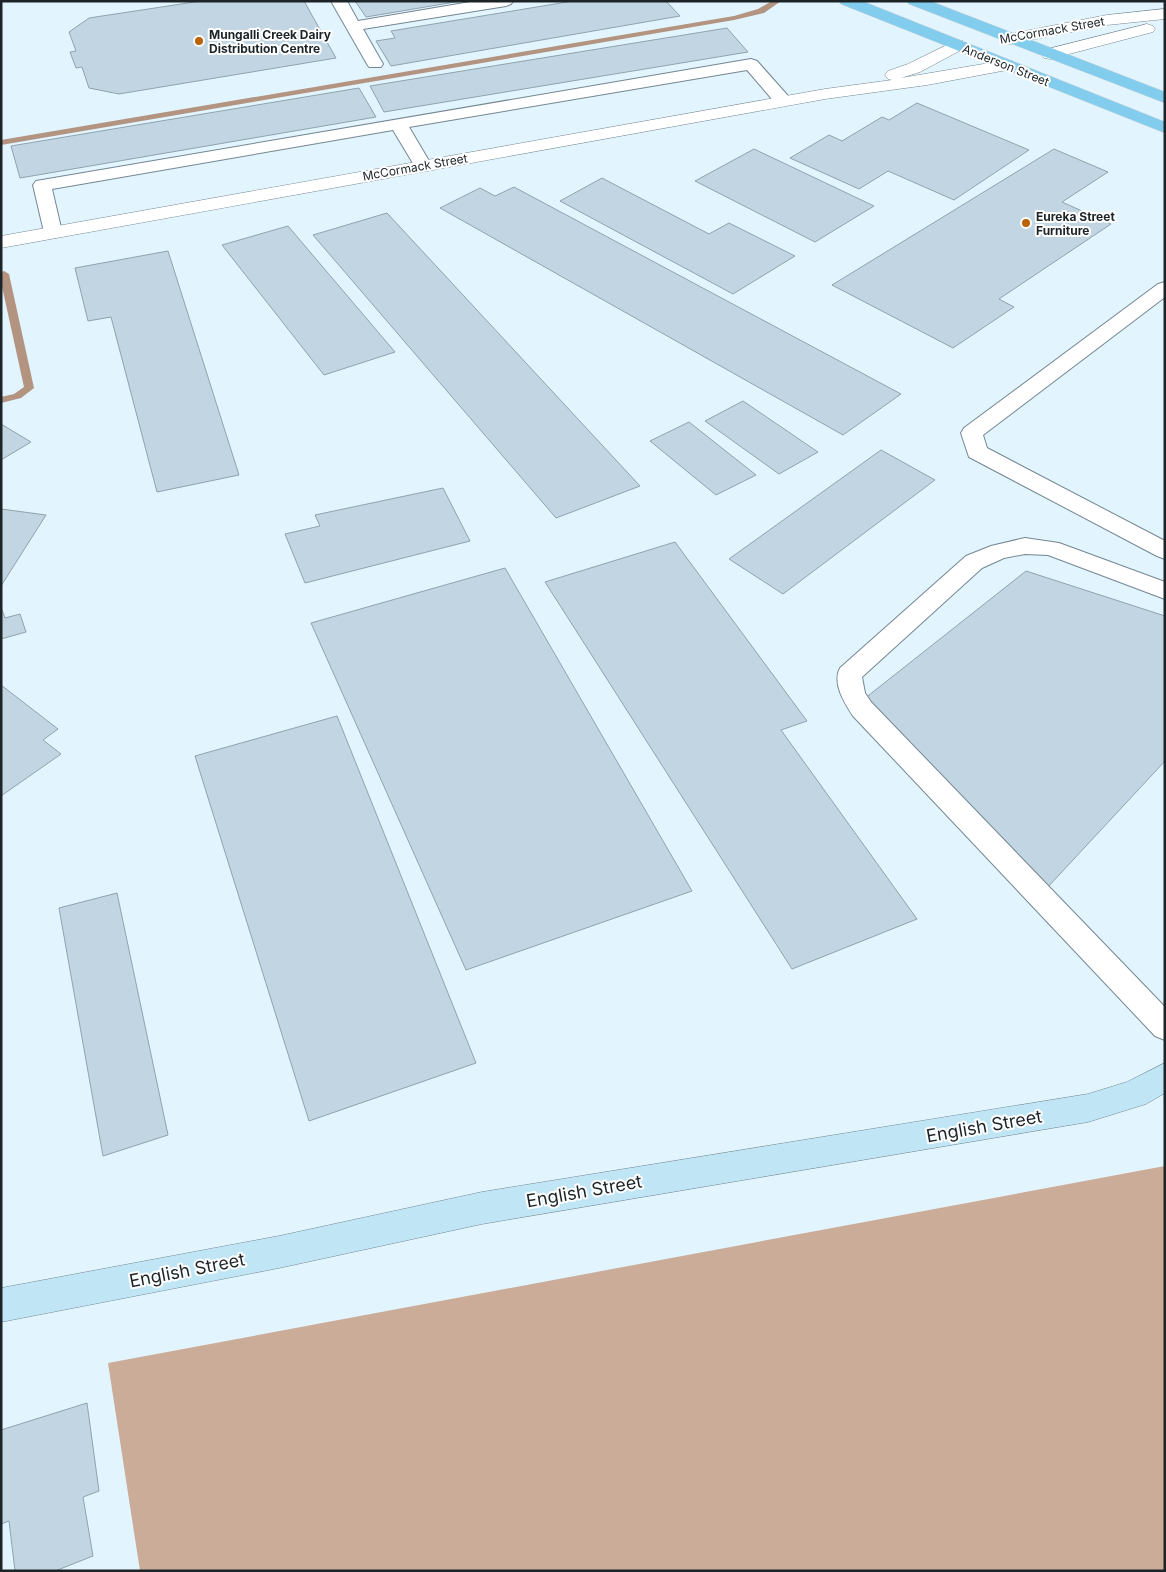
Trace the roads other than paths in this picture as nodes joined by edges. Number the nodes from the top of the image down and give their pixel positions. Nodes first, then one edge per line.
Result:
1 (339, 1) edge
2 (506, 1) edge
3 (847, 1) edge
4 (915, 1) edge
5 (1165, 14) edge
6 (1165, 22) edge
7 (354, 26) junction
8 (1010, 39) junction
9 (957, 45) junction
10 (1050, 54) junction
11 (375, 64) dead end
12 (1007, 65) junction
13 (830, 93) junction
14 (1165, 98) edge
15 (783, 101) junction
16 (398, 124) junction
17 (1165, 128) edge
18 (422, 166) junction
19 (54, 232) junction
20 (1, 242) edge
21 (1165, 288) edge
22 (1165, 551) edge
23 (1165, 590) edge
24 (1165, 1028) edge
25 (1165, 1078) edge
26 (1, 1305) edge

1 - 7 lane
2 - 7 lane
3 - 9 main road, Anderson Street
4 - 8 main road, Anderson Street
5 - 8 street, McCormack Street
6 - 10 street, McCormack Street
7 - 11 lane
8 - 9 main road, McCormack Street
8 - 10 main road, Anderson Street
9 - 12 main road, Anderson Street
9 - 13 street, McCormack Street
10 - 12 main road, McCormack Street
10 - 14 main road, Anderson Street
12 - 13 street, McCormack Street
12 - 17 main road, Anderson Street
13 - 15 street, McCormack Street
15 - 16 lane
15 - 18 street, McCormack Street
16 - 18 lane
16 - 19 lane
18 - 19 street, McCormack Street
19 - 20 street, McCormack Street
21 - 22 lane
23 - 24 lane
25 - 26 street, English Street

